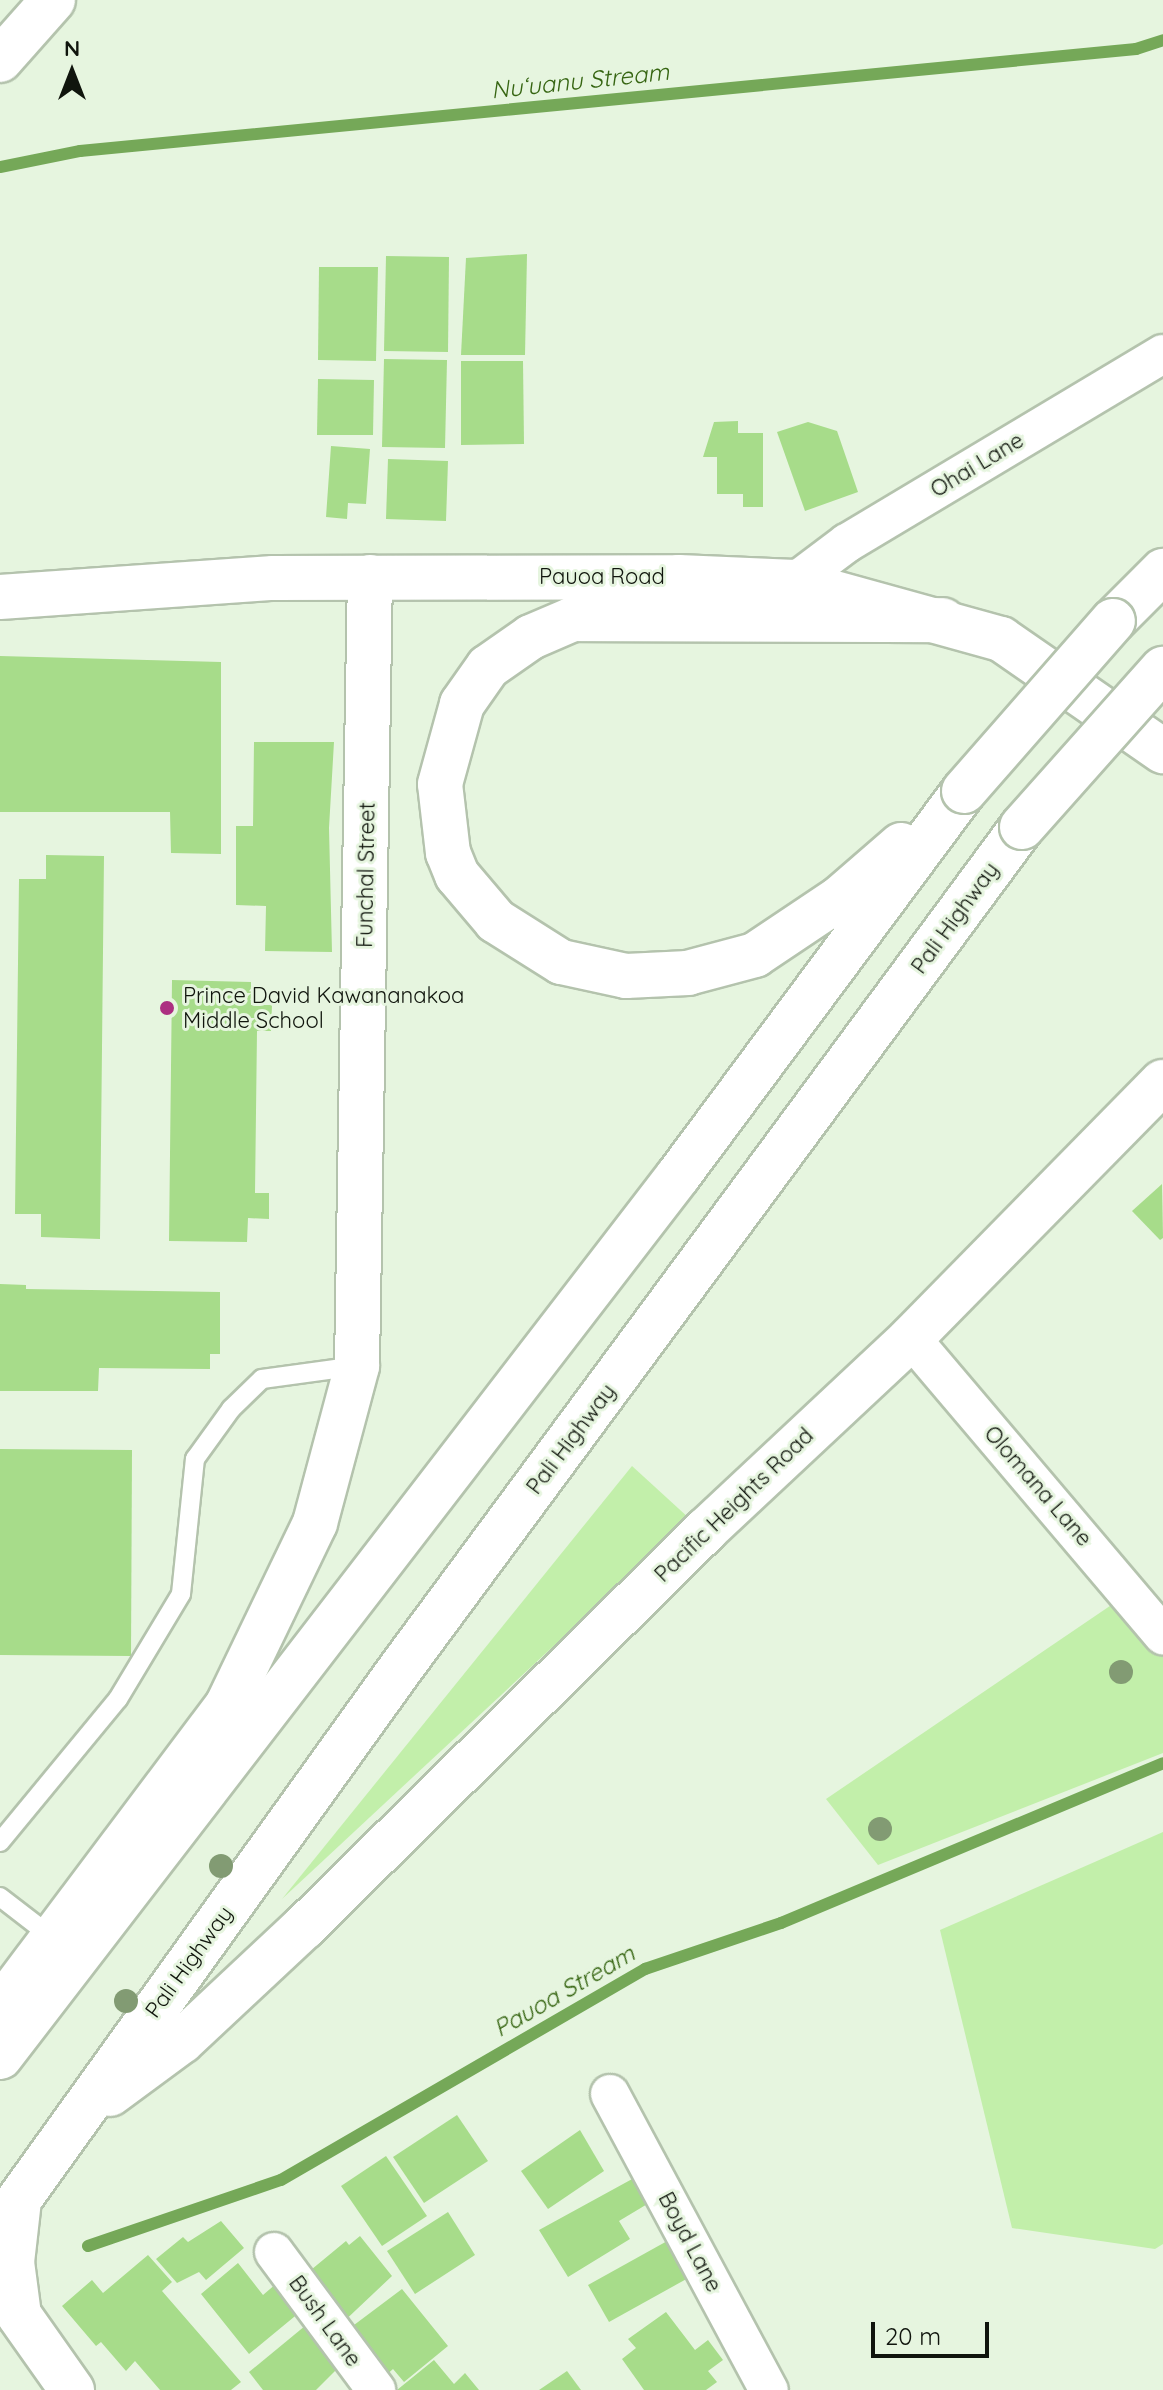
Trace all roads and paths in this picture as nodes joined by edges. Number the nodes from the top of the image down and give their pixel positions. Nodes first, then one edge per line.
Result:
1 (53, 0) edge
2 (0, 60) edge
3 (1163, 354) edge
4 (1163, 571) edge
5 (370, 577) junction
6 (795, 582) junction
7 (0, 597) edge
8 (943, 620) junction
9 (1163, 669) edge
10 (1163, 751) edge
11 (964, 791) junction
12 (1163, 1082) edge
13 (911, 1338) junction
14 (357, 1366) junction
15 (1163, 1635) edge
16 (0, 1842) edge
17 (0, 1897) edge
18 (53, 1938) junction
19 (0, 2008) edge
20 (0, 2057) edge
21 (610, 2094) dead end
22 (76, 2119) junction
23 (10, 2213) edge
24 (274, 2252) dead end
25 (72, 2390) edge
26 (376, 2390) edge
27 (769, 2390) edge

1 - 2 main road
3 - 6 street, Ohai Lane
4 - 11 main road, bridge
5 - 6 main road, Pauoa Road
5 - 7 main road, Pauoa Road
5 - 14 main road, Funchal Street
6 - 8 main road, Pauoa Road
8 - 10 main road, Pauoa Road
8 - 11 main road
9 - 22 main road, Pali Highway, bridge
11 - 20 main road
12 - 13 main road, Pacific Heights Road
13 - 15 street, Olomana Lane
13 - 22 main road, Pacific Heights Road
14 - 16 lane
14 - 18 main road, Funchal Street
17 - 18 lane
18 - 19 main road, Funchal Street
21 - 27 street, Boyd Lane
22 - 23 main road, Pali Highway
23 - 25 main road
24 - 26 street, Bush Lane

